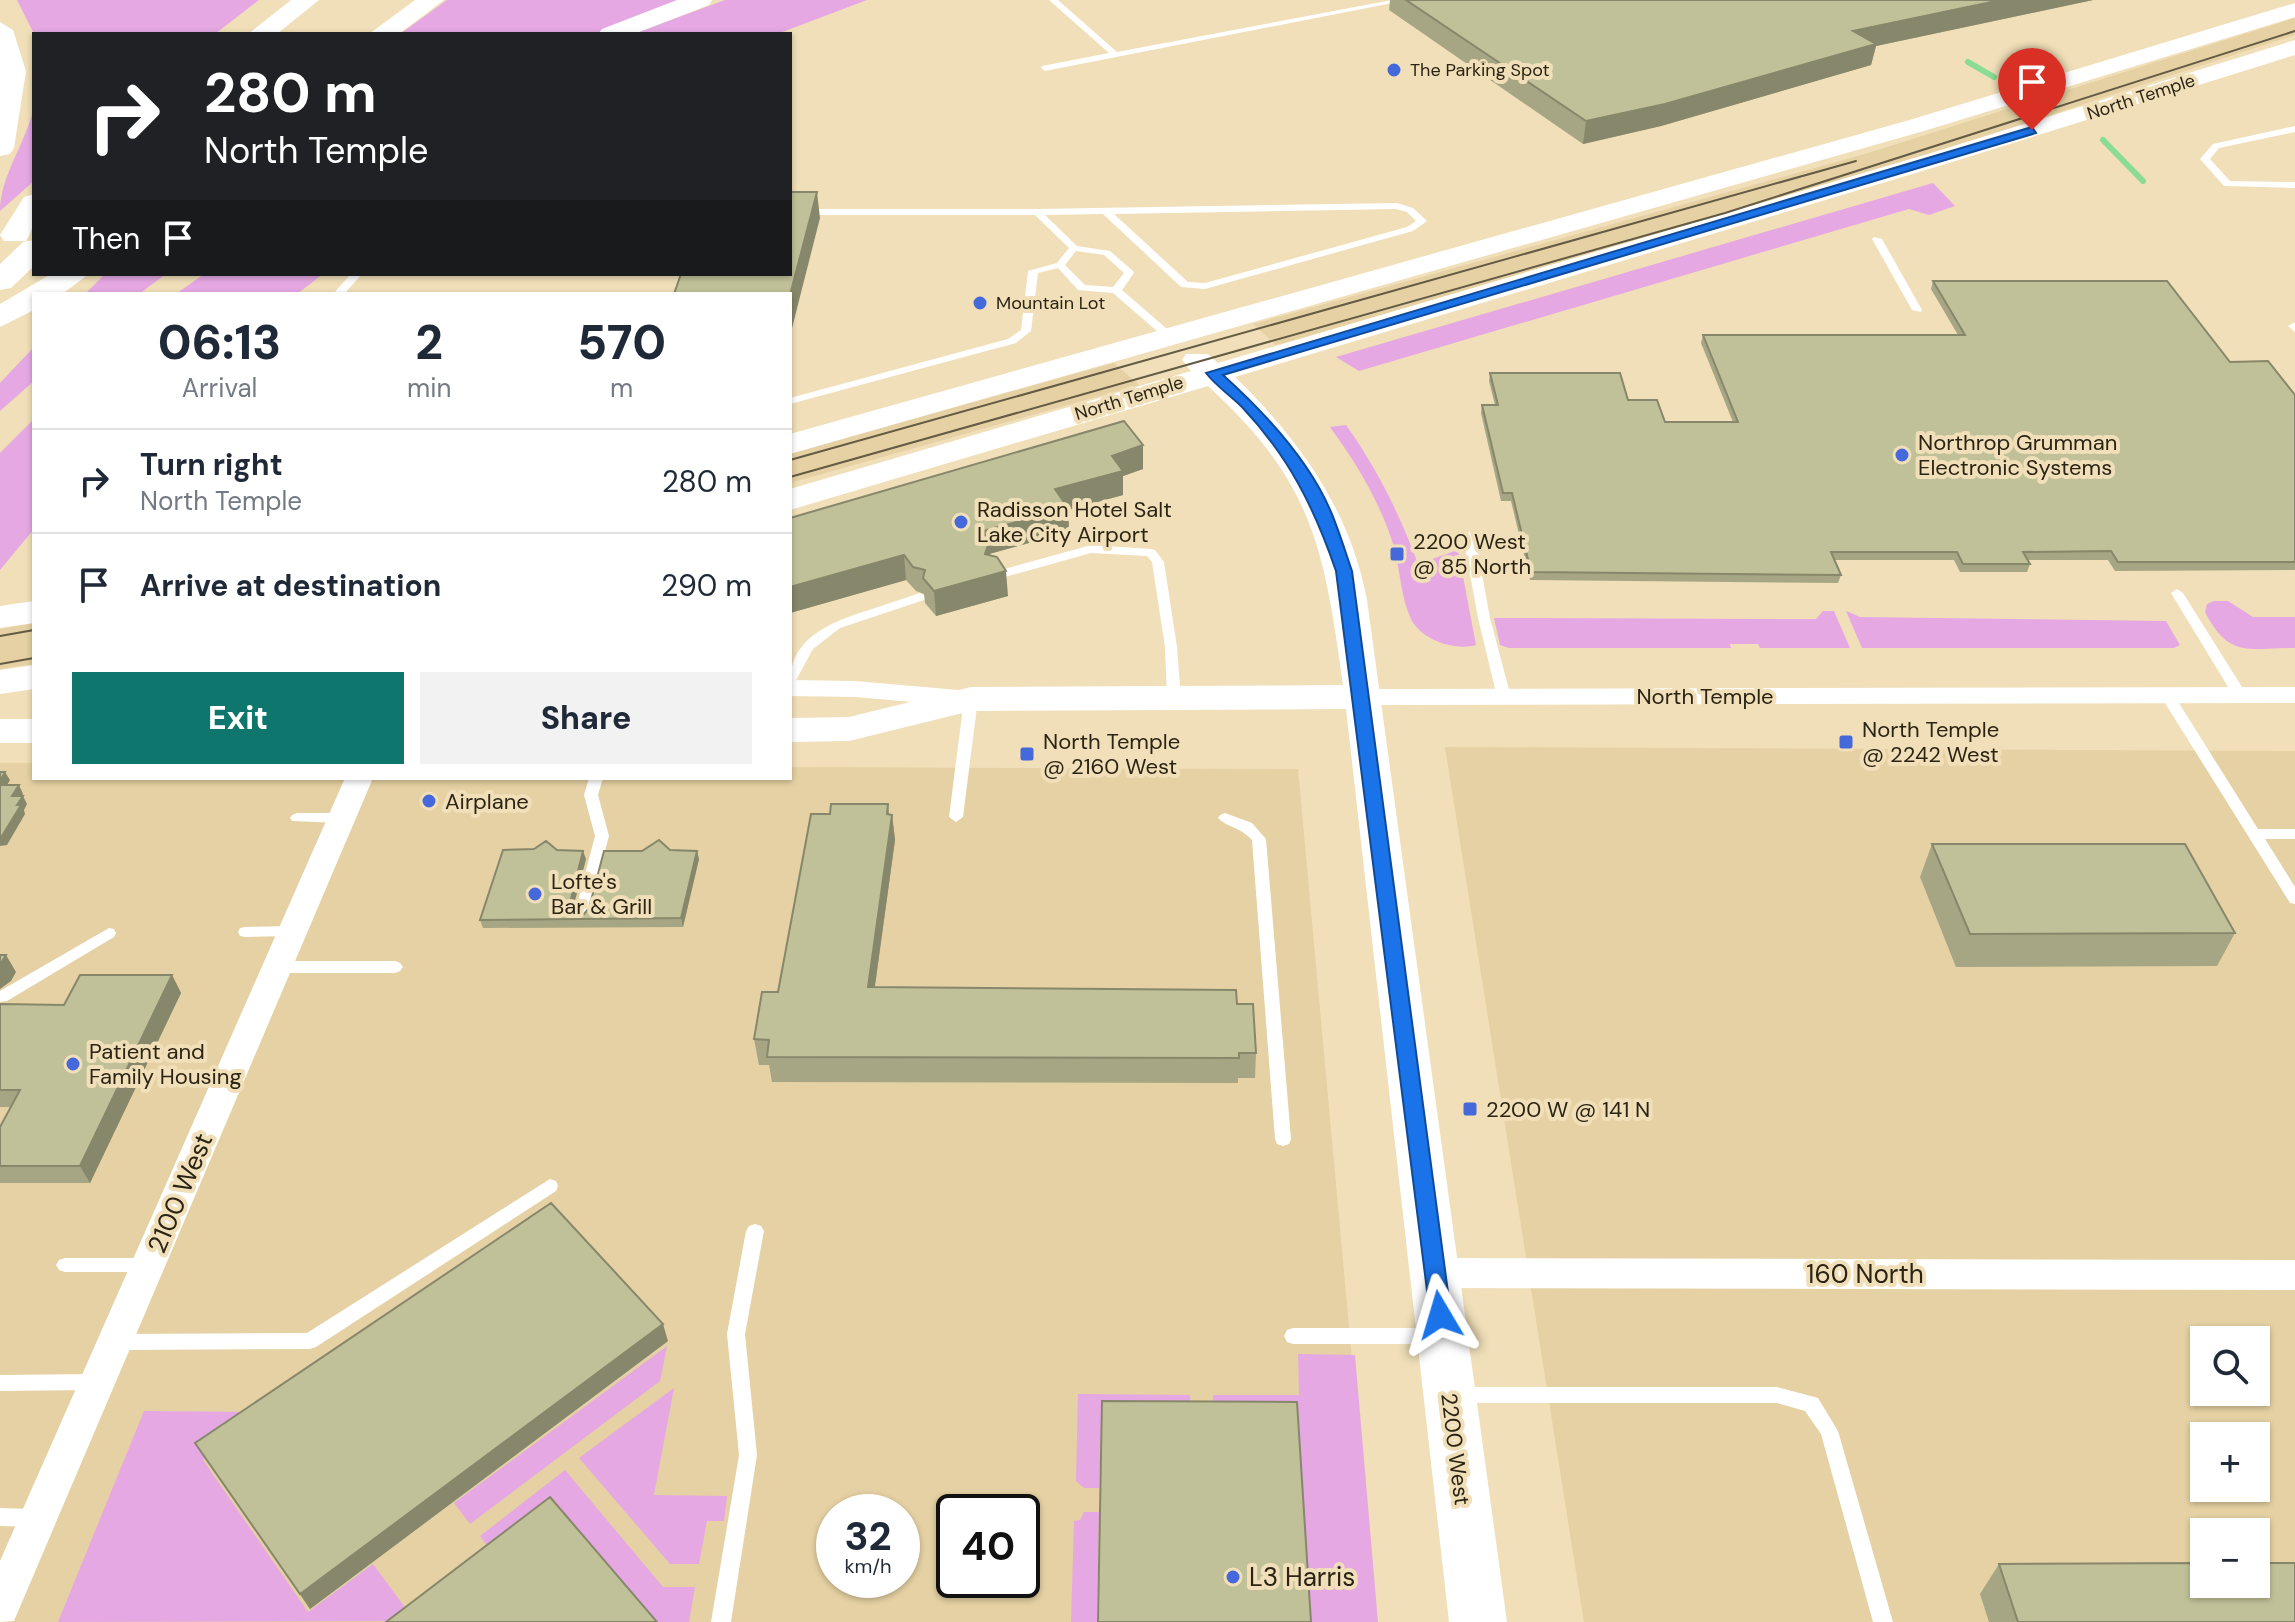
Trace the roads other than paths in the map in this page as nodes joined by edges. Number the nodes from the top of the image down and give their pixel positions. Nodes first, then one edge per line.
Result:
1 (272, 0) edge
2 (307, 0) edge
3 (335, 0) edge
4 (432, 0) edge
5 (700, 0) edge
6 (1053, 0) edge
7 (1404, 0) edge
8 (2295, 10) edge
9 (0, 30) edge
10 (251, 30) edge
11 (294, 32) edge
12 (385, 32) edge
13 (616, 32) edge
14 (2295, 47) edge
15 (1115, 54) junction
16 (1045, 68) dead end
17 (2295, 129) edge
18 (0, 148) edge
19 (2295, 185) edge
20 (32, 208) edge
21 (1106, 211) junction
22 (792, 212) edge
23 (1037, 212) junction
24 (21, 238) edge
25 (1877, 239) dead end
26 (1074, 248) junction
27 (1060, 265) junction
28 (69, 276) edge
29 (355, 276) edge
30 (0, 281) edge
31 (1116, 290) junction
32 (41, 292) edge
33 (340, 292) edge
34 (32, 297) edge
35 (1917, 310) dead end
36 (0, 317) edge
37 (1170, 337) junction
38 (1213, 373) junction
39 (792, 400) edge
40 (792, 443) edge
41 (792, 499) edge
42 (1469, 536) dead end
43 (994, 576) edge
44 (2177, 593) dead end
45 (920, 597) edge
46 (32, 612) edge
47 (0, 617) edge
48 (792, 675) edge
49 (32, 677) edge
50 (0, 682) edge
51 (792, 688) edge
52 (2167, 695) junction
53 (2240, 695) junction
54 (2295, 695) edge
55 (1363, 697) junction
56 (1504, 697) junction
57 (1174, 698) junction
58 (971, 699) junction
59 (792, 730) edge
60 (0, 731) edge
61 (32, 731) edge
62 (358, 780) edge
63 (595, 780) edge
64 (956, 817) dead end
65 (297, 818) dead end
66 (343, 818) junction
67 (1225, 818) dead end
68 (2254, 834) junction
69 (2295, 834) edge
70 (2295, 899) edge
71 (581, 916) edge
72 (293, 931) junction
73 (245, 932) dead end
74 (109, 933) dead end
75 (277, 967) junction
76 (395, 967) dead end
77 (2, 997) dead end
78 (1283, 1139) dead end
79 (550, 1186) dead end
80 (755, 1231) dead end
81 (65, 1265) dead end
82 (149, 1265) junction
83 (1434, 1273) junction
84 (2295, 1275) edge
85 (1293, 1336) dead end
86 (1442, 1336) junction
87 (116, 1342) junction
88 (97, 1382) junction
89 (0, 1383) edge
90 (1450, 1395) junction
91 (0, 1517) edge
92 (39, 1518) junction
93 (0, 1607) edge
94 (721, 1622) edge
95 (1478, 1622) edge
96 (1883, 1622) edge

1 - 10 highway
2 - 10 highway
3 - 11 highway
4 - 12 highway
5 - 13 highway
6 - 15 lane
7 - 15 lane
8 - 37 main road, North Temple
9 - 18 highway
14 - 38 main road, North Temple
15 - 16 lane
17 - 19 lane
20 - 24 highway
21 - 21 lane
21 - 23 lane
22 - 23 lane
23 - 26 lane
24 - 30 highway
25 - 35 lane
26 - 27 lane
26 - 31 lane
27 - 31 lane
27 - 39 lane
28 - 32 highway
29 - 33 lane
31 - 37 lane
34 - 36 highway
37 - 38 main road, 2200 West
37 - 40 main road, North Temple
38 - 41 main road, North Temple
38 - 55 main road, 2200 West
42 - 56 lane
43 - 57 lane
44 - 53 lane
45 - 48 lane
46 - 47 main road
49 - 50 main road
51 - 58 street, North Temple
52 - 53 street, North Temple
52 - 56 street, North Temple
52 - 68 lane
53 - 54 street, North Temple
55 - 56 street, North Temple
55 - 57 main road, North Temple
55 - 83 main road, 2200 West
57 - 58 main road, North Temple
58 - 59 main road, North Temple
58 - 64 lane
60 - 61 main road
62 - 66 street, 2100 West
63 - 71 lane
65 - 66 lane
66 - 72 street, 2100 West
67 - 78 lane
68 - 69 lane
68 - 70 lane
72 - 73 lane
72 - 75 street, 2100 West
74 - 77 lane
75 - 76 lane
75 - 82 street, 2100 West
79 - 87 lane
80 - 94 lane
81 - 82 lane
82 - 87 street, 2100 West
83 - 84 street, 160 North
83 - 86 main road, 2200 West
85 - 86 lane
86 - 90 main road, 2200 West
87 - 88 street, 2100 West
88 - 89 lane
88 - 92 street, 2100 West
90 - 95 main road, 2200 West
90 - 96 lane
91 - 92 lane
92 - 93 street, 2100 West

